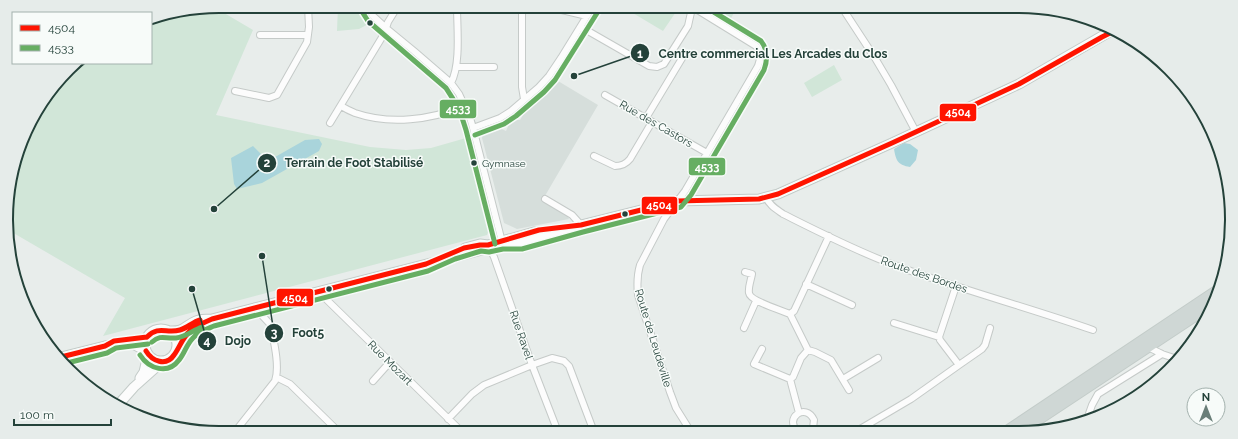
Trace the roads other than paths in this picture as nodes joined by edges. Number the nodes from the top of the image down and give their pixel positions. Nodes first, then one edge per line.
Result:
1 (308, 13) edge
2 (371, 13) edge
3 (394, 13) edge
4 (457, 13) edge
5 (522, 13) edge
6 (574, 13) edge
7 (589, 13) edge
8 (691, 13) edge
9 (702, 13) edge
10 (845, 13) edge
11 (587, 16) junction
12 (581, 27) junction
13 (386, 28) junction
14 (1109, 34) edge
15 (260, 35) dead end
16 (308, 35) junction
17 (684, 55) dead end
18 (457, 67) junction
19 (494, 67) dead end
20 (451, 83) junction
21 (235, 91) dead end
22 (605, 95) dead end
23 (524, 99) junction
24 (341, 106) junction
25 (464, 106) junction
26 (646, 118) junction
27 (652, 122) junction
28 (330, 123) dead end
29 (473, 128) junction
30 (916, 132) junction
31 (707, 153) junction
32 (594, 156) dead end
33 (766, 197) junction
34 (545, 199) dead end
35 (677, 201) junction
36 (581, 225) junction
37 (829, 236) junction
38 (502, 242) junction
39 (488, 245) junction
40 (744, 272) dead end
41 (806, 284) junction
42 (956, 286) junction
43 (321, 291) junction
44 (1211, 295) edge
45 (756, 301) junction
46 (852, 306) dead end
47 (254, 307) junction
48 (1205, 310) edge
49 (790, 314) junction
50 (212, 319) junction
51 (894, 322) dead end
52 (744, 328) dead end
53 (990, 328) dead end
54 (1093, 330) dead end
55 (169, 331) junction
56 (147, 337) junction
57 (939, 337) junction
58 (105, 346) junction
59 (1148, 347) junction
60 (177, 348) junction
61 (762, 349) dead end
62 (808, 350) junction
63 (147, 353) junction
64 (1162, 354) junction
65 (64, 356) edge
66 (878, 358) dead end
67 (1173, 358) edge
68 (162, 362) junction
69 (390, 362) junction
70 (532, 365) junction
71 (959, 365) junction
72 (276, 377) junction
73 (843, 379) junction
74 (790, 380) junction
75 (373, 381) dead end
76 (134, 387) junction
77 (849, 390) dead end
78 (121, 401) edge
79 (799, 412) junction
80 (1089, 414) edge
81 (448, 419) junction
82 (240, 426) edge
83 (333, 426) edge
84 (456, 426) edge
85 (556, 426) edge
86 (592, 426) edge
87 (687, 426) edge
88 (794, 426) edge
89 (812, 426) edge
90 (865, 426) edge
91 (1014, 426) edge
92 (1030, 426) edge

1 - 16 street
2 - 13 street
3 - 13 street
4 - 18 street
5 - 23 street
6 - 11 street
7 - 11 street
8 - 12 street
9 - 31 street, Route de Leudeville
10 - 30 street
11 - 12 street
12 - 23 street
13 - 20 street
13 - 24 street
14 - 30 street
15 - 16 street
16 - 21 street
17 - 26 street
18 - 19 street
18 - 20 street
20 - 25 street
22 - 26 street, Rue des Castors
23 - 29 street
24 - 25 street
24 - 28 street
25 - 29 street
26 - 27 street, Rue des Castors
27 - 31 street, Rue des Castors
27 - 32 street
29 - 38 street
30 - 33 street
31 - 35 street, Route de Leudeville
33 - 35 street
33 - 37 street, Route des Bordes
34 - 36 street
35 - 36 street
35 - 87 street, Route de Leudeville
36 - 38 street
37 - 41 street
37 - 42 street, Route des Bordes
38 - 39 street
39 - 43 street
39 - 70 street, Rue Ravel
40 - 45 street
41 - 46 street
41 - 49 street
42 - 54 street, Route des Bordes
42 - 57 street
43 - 47 street
43 - 69 street, Rue Mozart
44 - 91 main road
45 - 49 street
45 - 52 street
47 - 50 street
47 - 72 street
48 - 59 main road
49 - 62 street
50 - 55 street
50 - 60 street
51 - 57 street
53 - 71 street
55 - 56 street
55 - 60 street
56 - 58 street
56 - 63 street
57 - 71 street
58 - 63 street
58 - 65 street
59 - 64 street
59 - 92 main road
60 - 68 street
61 - 74 street
62 - 73 street
62 - 74 street
63 - 68 street
63 - 76 street
64 - 67 street
64 - 80 street
66 - 73 street
68 - 76 street
69 - 75 street
69 - 81 street, Rue Mozart
70 - 81 street
70 - 85 street
70 - 86 street, Rue Ravel
71 - 90 street
72 - 82 street
72 - 83 street
73 - 77 street
74 - 79 street
76 - 78 street
79 - 88 street
79 - 89 street
81 - 84 street, Rue Mozart

